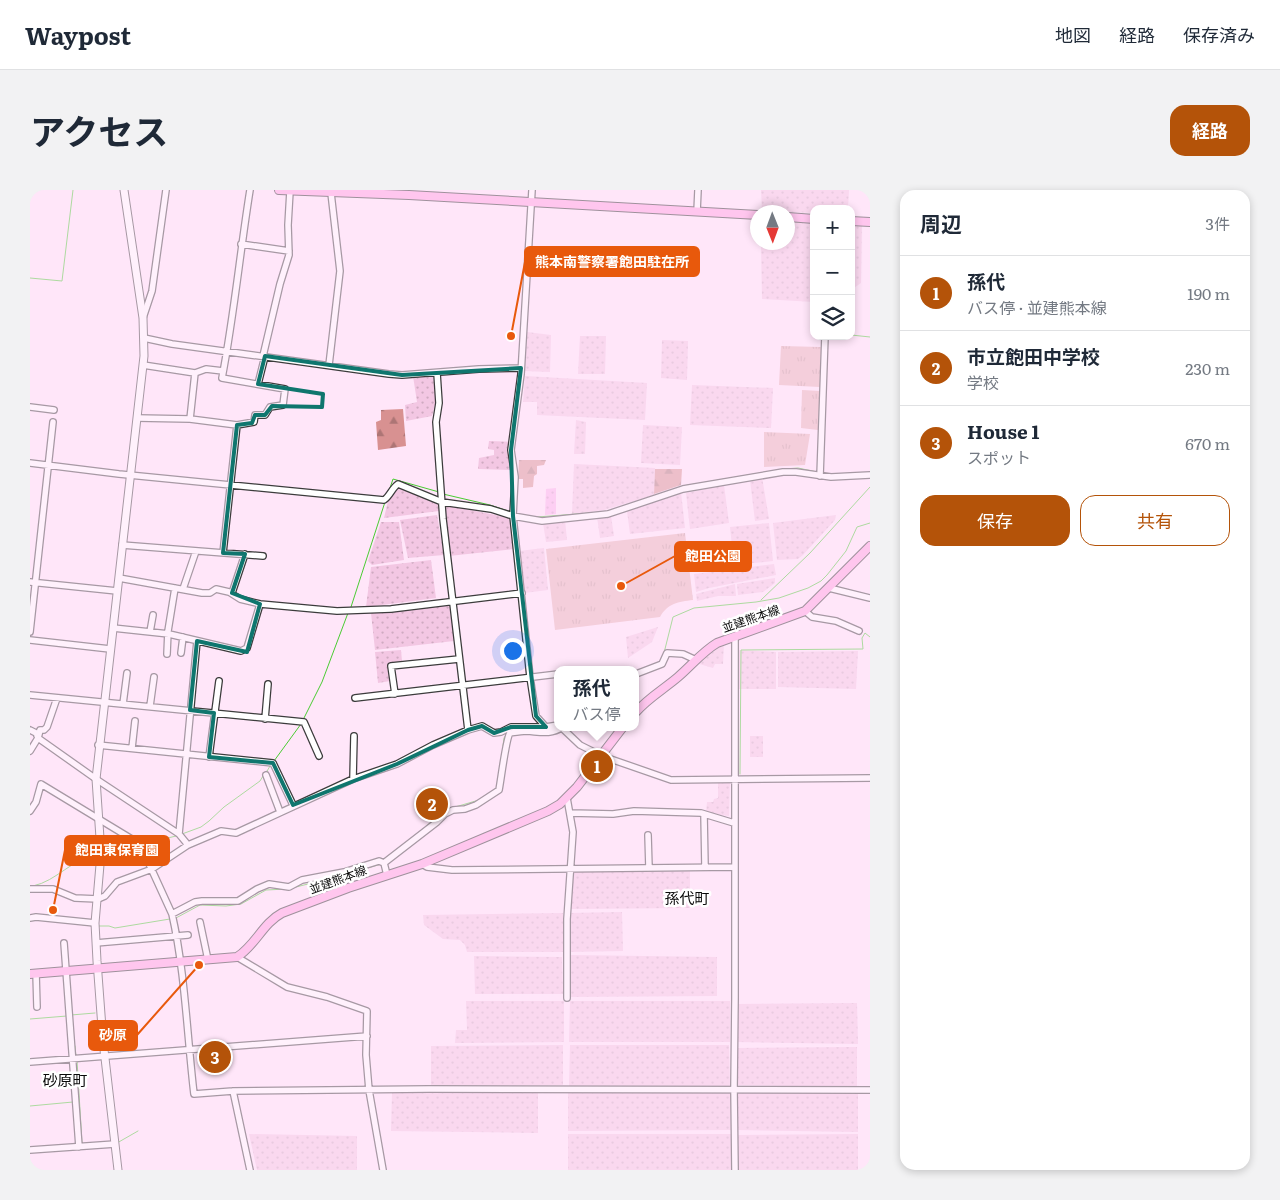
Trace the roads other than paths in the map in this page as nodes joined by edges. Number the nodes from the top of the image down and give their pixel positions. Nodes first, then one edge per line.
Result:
1 (124, 190) edge
2 (166, 190) edge
3 (250, 190) edge
4 (280, 190) edge
5 (532, 190) edge
6 (698, 190) edge
7 (293, 191) edge
8 (331, 193) junction
9 (531, 203) junction
10 (697, 212) junction
11 (750, 215) edge
12 (795, 218) edge
13 (810, 219) edge
14 (855, 221) edge
15 (870, 222) edge
16 (241, 244) junction
17 (289, 251) junction
18 (143, 318) junction
19 (144, 338) junction
20 (825, 340) edge
21 (227, 351) junction
22 (264, 356) junction
23 (143, 365) junction
24 (329, 365) junction
25 (521, 368) junction
26 (223, 371) junction
27 (195, 372) junction
28 (437, 373) junction
29 (258, 384) junction
30 (30, 407) edge
31 (54, 410) dead end
32 (137, 418) junction
33 (190, 419) junction
34 (53, 422) dead end
35 (237, 425) junction
36 (30, 464) edge
37 (48, 465) junction
38 (130, 474) junction
39 (870, 475) edge
40 (820, 476) junction
41 (230, 485) junction
42 (442, 502) junction
43 (513, 516) junction
44 (122, 545) junction
45 (870, 546) edge
46 (196, 551) junction
47 (224, 553) junction
48 (245, 554) junction
49 (263, 556) dead end
50 (119, 578) junction
51 (32, 582) edge
52 (175, 588) junction
53 (829, 588) junction
54 (183, 589) junction
55 (117, 590) junction
56 (232, 593) junction
57 (522, 593) junction
58 (870, 598) edge
59 (452, 601) junction
60 (260, 604) junction
61 (805, 611) junction
62 (153, 615) dead end
63 (113, 628) junction
64 (30, 631) edge
65 (859, 631) dead end
66 (150, 632) junction
67 (168, 634) junction
68 (735, 636) junction
69 (183, 637) junction
70 (30, 640) edge
71 (197, 641) junction
72 (110, 648) junction
73 (181, 652) dead end
74 (167, 654) dead end
75 (459, 659) junction
76 (696, 660) junction
77 (127, 673) dead end
78 (639, 673) edge
79 (554, 674) edge
80 (154, 677) dead end
81 (530, 677) junction
82 (220, 681) dead end
83 (268, 684) dead end
84 (462, 686) junction
85 (395, 694) junction
86 (30, 695) edge
87 (57, 698) junction
88 (356, 698) dead end
89 (104, 703) junction
90 (123, 704) junction
91 (150, 706) junction
92 (639, 709) edge
93 (190, 710) junction
94 (214, 713) junction
95 (265, 719) junction
96 (134, 721) dead end
97 (546, 727) junction
98 (554, 727) edge
99 (30, 730) edge
100 (468, 730) junction
101 (554, 730) edge
102 (565, 731) edge
103 (620, 731) edge
104 (354, 736) dead end
105 (38, 738) junction
106 (98, 745) junction
107 (132, 748) junction
108 (30, 750) edge
109 (186, 754) junction
110 (319, 756) dead end
111 (602, 756) junction
112 (209, 757) junction
113 (266, 775) dead end
114 (870, 778) edge
115 (353, 779) junction
116 (734, 779) junction
117 (96, 780) junction
118 (567, 798) junction
119 (293, 806) junction
120 (30, 811) edge
121 (280, 812) junction
122 (570, 813) junction
123 (704, 814) junction
124 (98, 820) junction
125 (734, 823) junction
126 (179, 834) junction
127 (648, 835) dead end
128 (188, 845) junction
129 (384, 863) junction
130 (422, 864) junction
131 (705, 867) junction
132 (734, 867) junction
133 (570, 868) junction
134 (649, 868) junction
135 (152, 869) junction
136 (387, 875) junction
137 (30, 889) edge
138 (98, 899) junction
139 (172, 914) junction
140 (30, 918) edge
141 (200, 922) dead end
142 (96, 923) junction
143 (188, 935) dead end
144 (176, 936) junction
145 (64, 943) dead end
146 (96, 943) junction
147 (237, 957) junction
148 (208, 960) junction
149 (181, 962) junction
150 (97, 968) junction
151 (67, 971) junction
152 (33, 973) edge
153 (566, 998) dead end
154 (38, 1007) dead end
155 (367, 1036) junction
156 (189, 1049) junction
157 (105, 1056) junction
158 (72, 1058) junction
159 (30, 1062) edge
160 (734, 1089) junction
161 (369, 1090) junction
162 (870, 1090) edge
163 (233, 1091) junction
164 (115, 1144) junction
165 (79, 1147) junction
166 (30, 1150) edge
167 (118, 1170) edge
168 (250, 1170) edge
169 (383, 1170) edge
170 (735, 1170) edge

1 - 18 street
2 - 18 street
3 - 16 street
4 - 7 main road
5 - 9 street
6 - 10 street
7 - 8 main road
7 - 17 street
8 - 9 main road
8 - 24 street
9 - 10 main road
9 - 25 street
10 - 11 main road
12 - 13 main road
14 - 15 main road
16 - 17 street
16 - 21 street
17 - 22 street
18 - 19 street
19 - 21 street
19 - 23 street
20 - 40 street
21 - 22 street
21 - 26 street
22 - 24 street
22 - 29 street
23 - 27 street
23 - 32 street
24 - 28 street
25 - 28 street
25 - 43 street
26 - 27 street
26 - 29 street
27 - 33 street
28 - 42 street
29 - 35 street
30 - 31 street
32 - 33 street
32 - 38 street
33 - 35 street
34 - 37 street
35 - 41 street
36 - 37 street
37 - 38 street
37 - 51 street
38 - 41 street
38 - 44 street
39 - 40 street
40 - 43 street
41 - 42 street
41 - 47 street
42 - 43 street
42 - 59 street
43 - 57 street
44 - 46 street
44 - 50 street
45 - 53 main road, 並建熊本線
46 - 47 street
46 - 54 street
47 - 48 street
48 - 49 street
48 - 56 street
50 - 52 street
50 - 55 street
51 - 55 street
51 - 64 street
52 - 54 street
52 - 67 street
53 - 58 street
53 - 61 main road, 並建熊本線
54 - 56 street
55 - 63 street
56 - 60 street
57 - 59 street
57 - 81 street
59 - 60 street
59 - 75 street
60 - 71 street
61 - 65 street
61 - 68 main road, 並建熊本線
62 - 66 street
63 - 66 street
63 - 72 street
66 - 67 street
67 - 69 street
67 - 74 street
68 - 76 main road, 並建熊本線
68 - 116 street
69 - 71 street
69 - 73 street
70 - 72 street
71 - 93 street
72 - 89 street
75 - 84 street
75 - 85 street
76 - 78 street
76 - 92 main road, 並建熊本線
77 - 90 street
79 - 81 street
80 - 91 street
81 - 84 street
81 - 97 street
82 - 94 street
83 - 95 street
84 - 85 street
84 - 100 street
85 - 88 street
86 - 87 street
87 - 89 street
87 - 105 street
89 - 90 street
89 - 106 street
90 - 91 street
91 - 93 street
93 - 94 street
93 - 109 street
94 - 95 street
94 - 112 street
95 - 110 street
96 - 107 street
97 - 98 street
97 - 100 street
99 - 105 street
100 - 115 street
101 - 129 street
102 - 111 street
103 - 111 main road, 並建熊本線
104 - 115 street
105 - 108 street
105 - 117 street
106 - 107 street
106 - 117 street
107 - 109 street
109 - 112 street
109 - 126 street
111 - 116 street
111 - 118 main road, 並建熊本線
112 - 119 street
113 - 121 street
114 - 116 street
115 - 119 street
116 - 125 street
117 - 124 street
117 - 126 street
118 - 122 street
118 - 130 main road, 並建熊本線
119 - 121 street
120 - 124 street
121 - 128 street
122 - 123 street
122 - 133 street
123 - 125 street
123 - 131 street
124 - 135 street
124 - 138 street
125 - 132 street
126 - 128 street
127 - 134 street
128 - 135 street
129 - 136 street
129 - 139 street
130 - 133 street
130 - 136 main road, 並建熊本線
131 - 132 street
131 - 134 street
132 - 160 street
133 - 134 street
133 - 153 street
135 - 138 street
135 - 139 street
136 - 147 main road, 並建熊本線
137 - 138 street
138 - 142 street
139 - 144 street
140 - 142 street
141 - 148 street
142 - 146 street
143 - 144 street
144 - 146 street
144 - 149 street
145 - 151 street
146 - 150 street
147 - 148 main road
147 - 155 street
148 - 149 main road
149 - 150 main road
149 - 156 street
150 - 151 main road
150 - 157 street
151 - 152 main road
151 - 158 street
152 - 154 street
155 - 156 street
155 - 161 street
156 - 157 street
156 - 163 street
157 - 158 street
157 - 164 street
158 - 159 street
158 - 165 street
160 - 161 street
160 - 162 street
160 - 170 street
161 - 163 street
161 - 169 street
163 - 168 street
164 - 165 street
164 - 167 street
165 - 166 street

